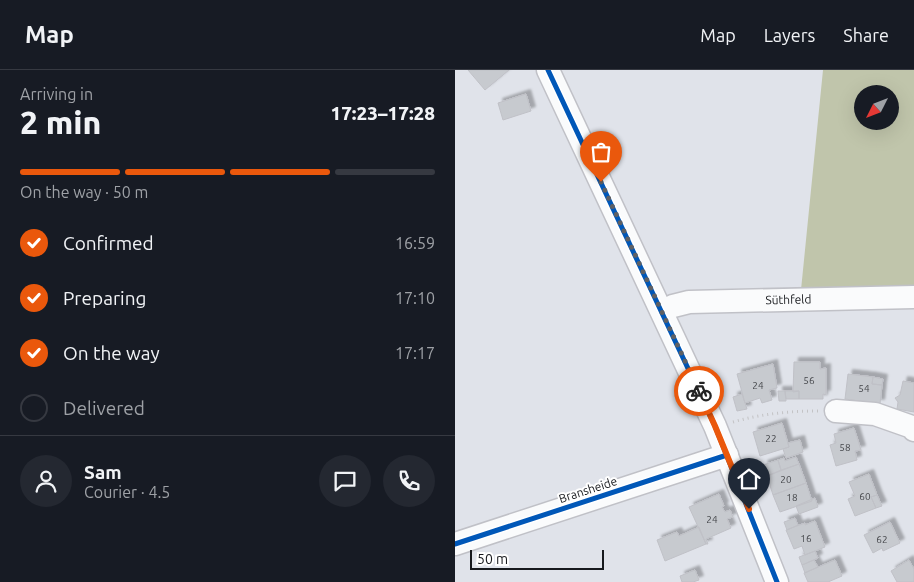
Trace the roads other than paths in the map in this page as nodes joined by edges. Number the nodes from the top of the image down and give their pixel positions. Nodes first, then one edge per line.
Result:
1 (548, 70) edge
2 (914, 297) edge
3 (662, 311) junction
4 (836, 411) road end
5 (914, 430) edge
6 (727, 455) junction
7 (455, 544) edge
8 (777, 582) edge

1 - 3 street
2 - 3 street, Süthfeld
3 - 6 street
4 - 5 street
6 - 7 street, Bransheide
6 - 8 street

